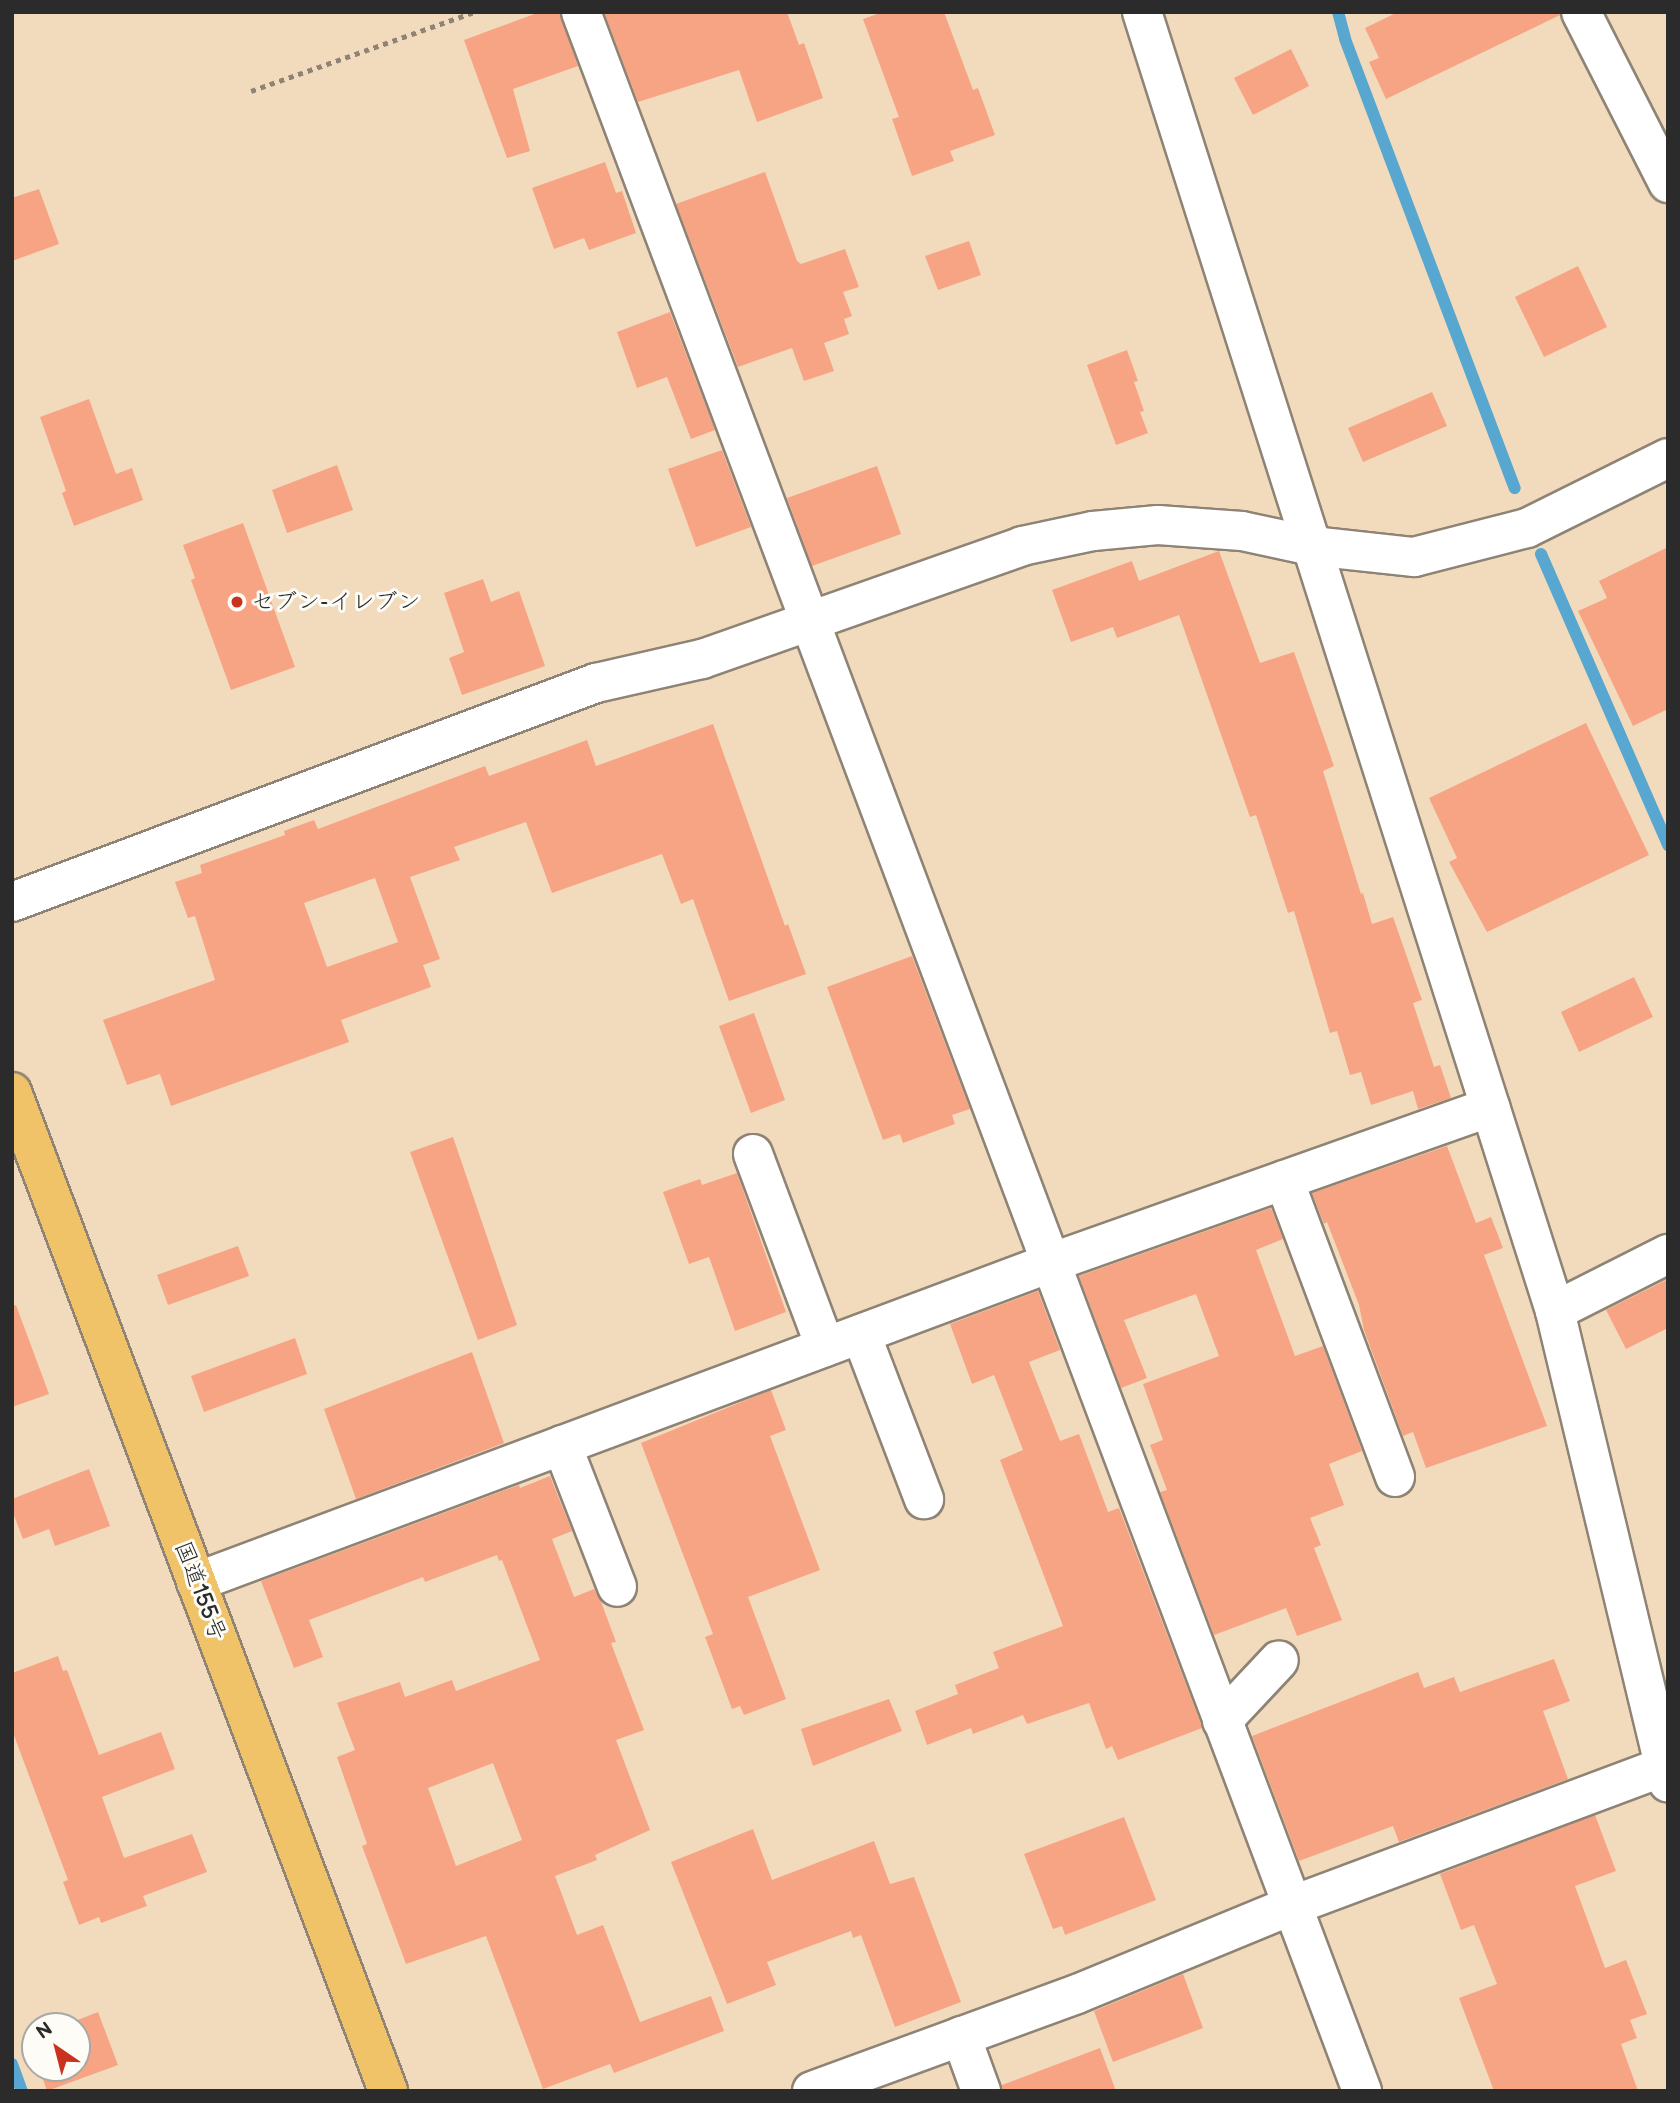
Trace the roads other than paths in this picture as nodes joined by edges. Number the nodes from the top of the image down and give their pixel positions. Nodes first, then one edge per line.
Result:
1 (581, 12) edge
2 (1142, 12) edge
3 (1581, 12) edge
4 (1668, 183) edge
5 (1668, 458) edge
6 (1312, 546) junction
7 (810, 623) junction
8 (12, 902) edge
9 (12, 1092) edge
10 (1490, 1107) junction
11 (753, 1154) dead end
12 (1284, 1180) junction
13 (1668, 1254) edge
14 (1050, 1263) junction
15 (1555, 1311) junction
16 (861, 1334) junction
17 (825, 1347) junction
18 (562, 1445) junction
19 (1395, 1477) dead end
20 (924, 1499) dead end
21 (196, 1582) junction
22 (617, 1587) dead end
23 (1279, 1660) dead end
24 (1222, 1721) junction
25 (1666, 1775) edge
26 (1291, 1906) junction
27 (961, 2036) junction
28 (387, 2091) edge
29 (812, 2091) edge
30 (981, 2091) edge
31 (1362, 2091) edge

1 - 7 street
2 - 6 street
3 - 4 street
5 - 6 street
6 - 7 street
6 - 10 street
7 - 8 street
7 - 14 street
9 - 21 highway, 国道155号
10 - 12 street
10 - 15 street
11 - 17 street
12 - 14 street
12 - 19 street
13 - 15 street
14 - 16 street
14 - 24 street
15 - 25 street
16 - 17 street
16 - 20 street
17 - 18 street
18 - 21 street
18 - 22 street
21 - 28 highway, 国道155号
23 - 24 street
24 - 26 street
25 - 26 street
26 - 27 street
26 - 31 street
27 - 29 street
27 - 30 street

